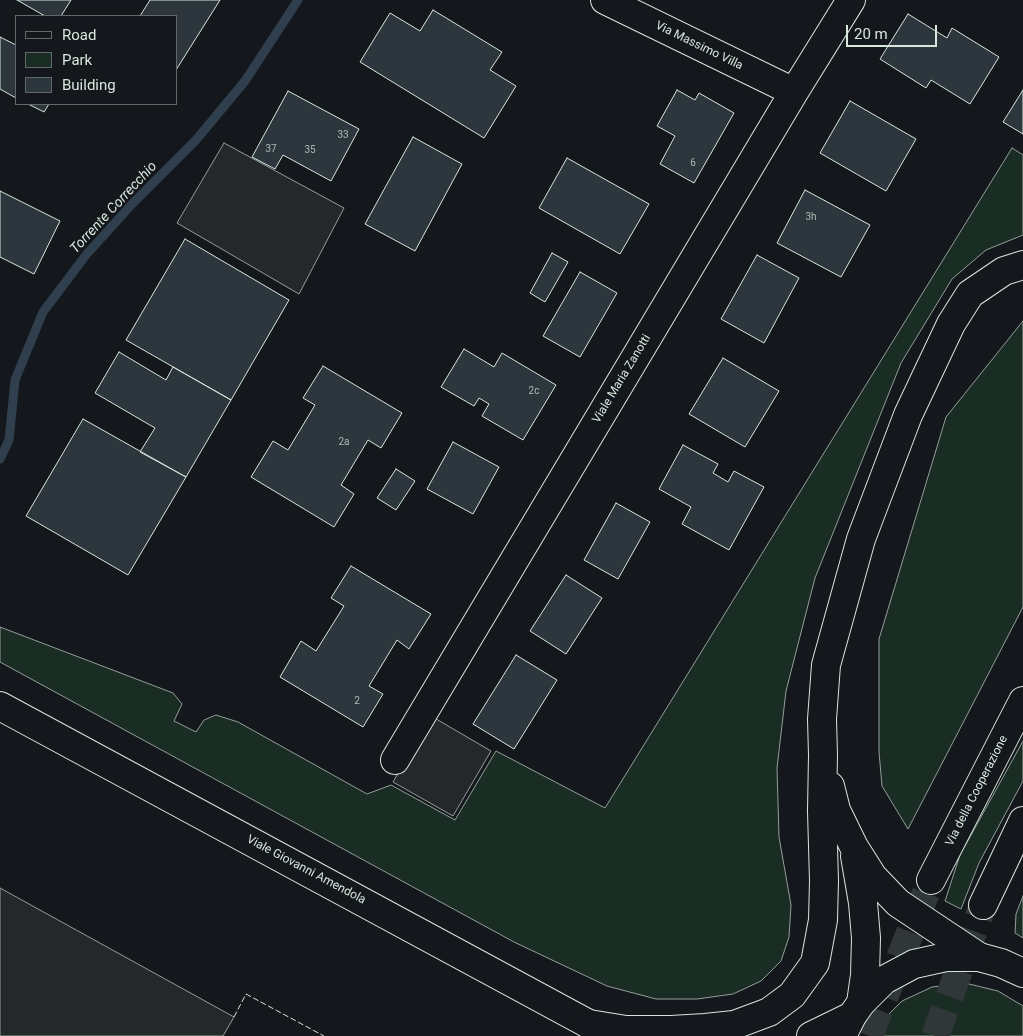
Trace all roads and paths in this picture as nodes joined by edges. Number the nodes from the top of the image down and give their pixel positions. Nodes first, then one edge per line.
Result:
1 (604, 0) edge
2 (851, 0) edge
3 (794, 92) junction
4 (1023, 265) edge
5 (1023, 701) edge
6 (0, 706) edge
7 (823, 756) junction
8 (395, 760) dead end
9 (1023, 821) edge
10 (854, 847) junction
11 (931, 880) tunnel mouth
12 (983, 906) tunnel mouth
13 (979, 957) junction
14 (1023, 973) edge
15 (851, 1018) edge
16 (600, 1030) edge
17 (811, 1036) edge

1 - 3 main road, Via Massimo Villa
2 - 3 main road, Viale Maria Zanotti
3 - 8 main road, Viale Maria Zanotti
4 - 7 main road
5 - 11 main road, Via della Cooperazione
6 - 16 main road, Viale Giovanni Amendola
7 - 10 main road
7 - 16 main road, Viale Giovanni Amendola
9 - 12 main road
10 - 13 main road
10 - 15 main road
13 - 14 main road
13 - 15 main road
15 - 17 main road

